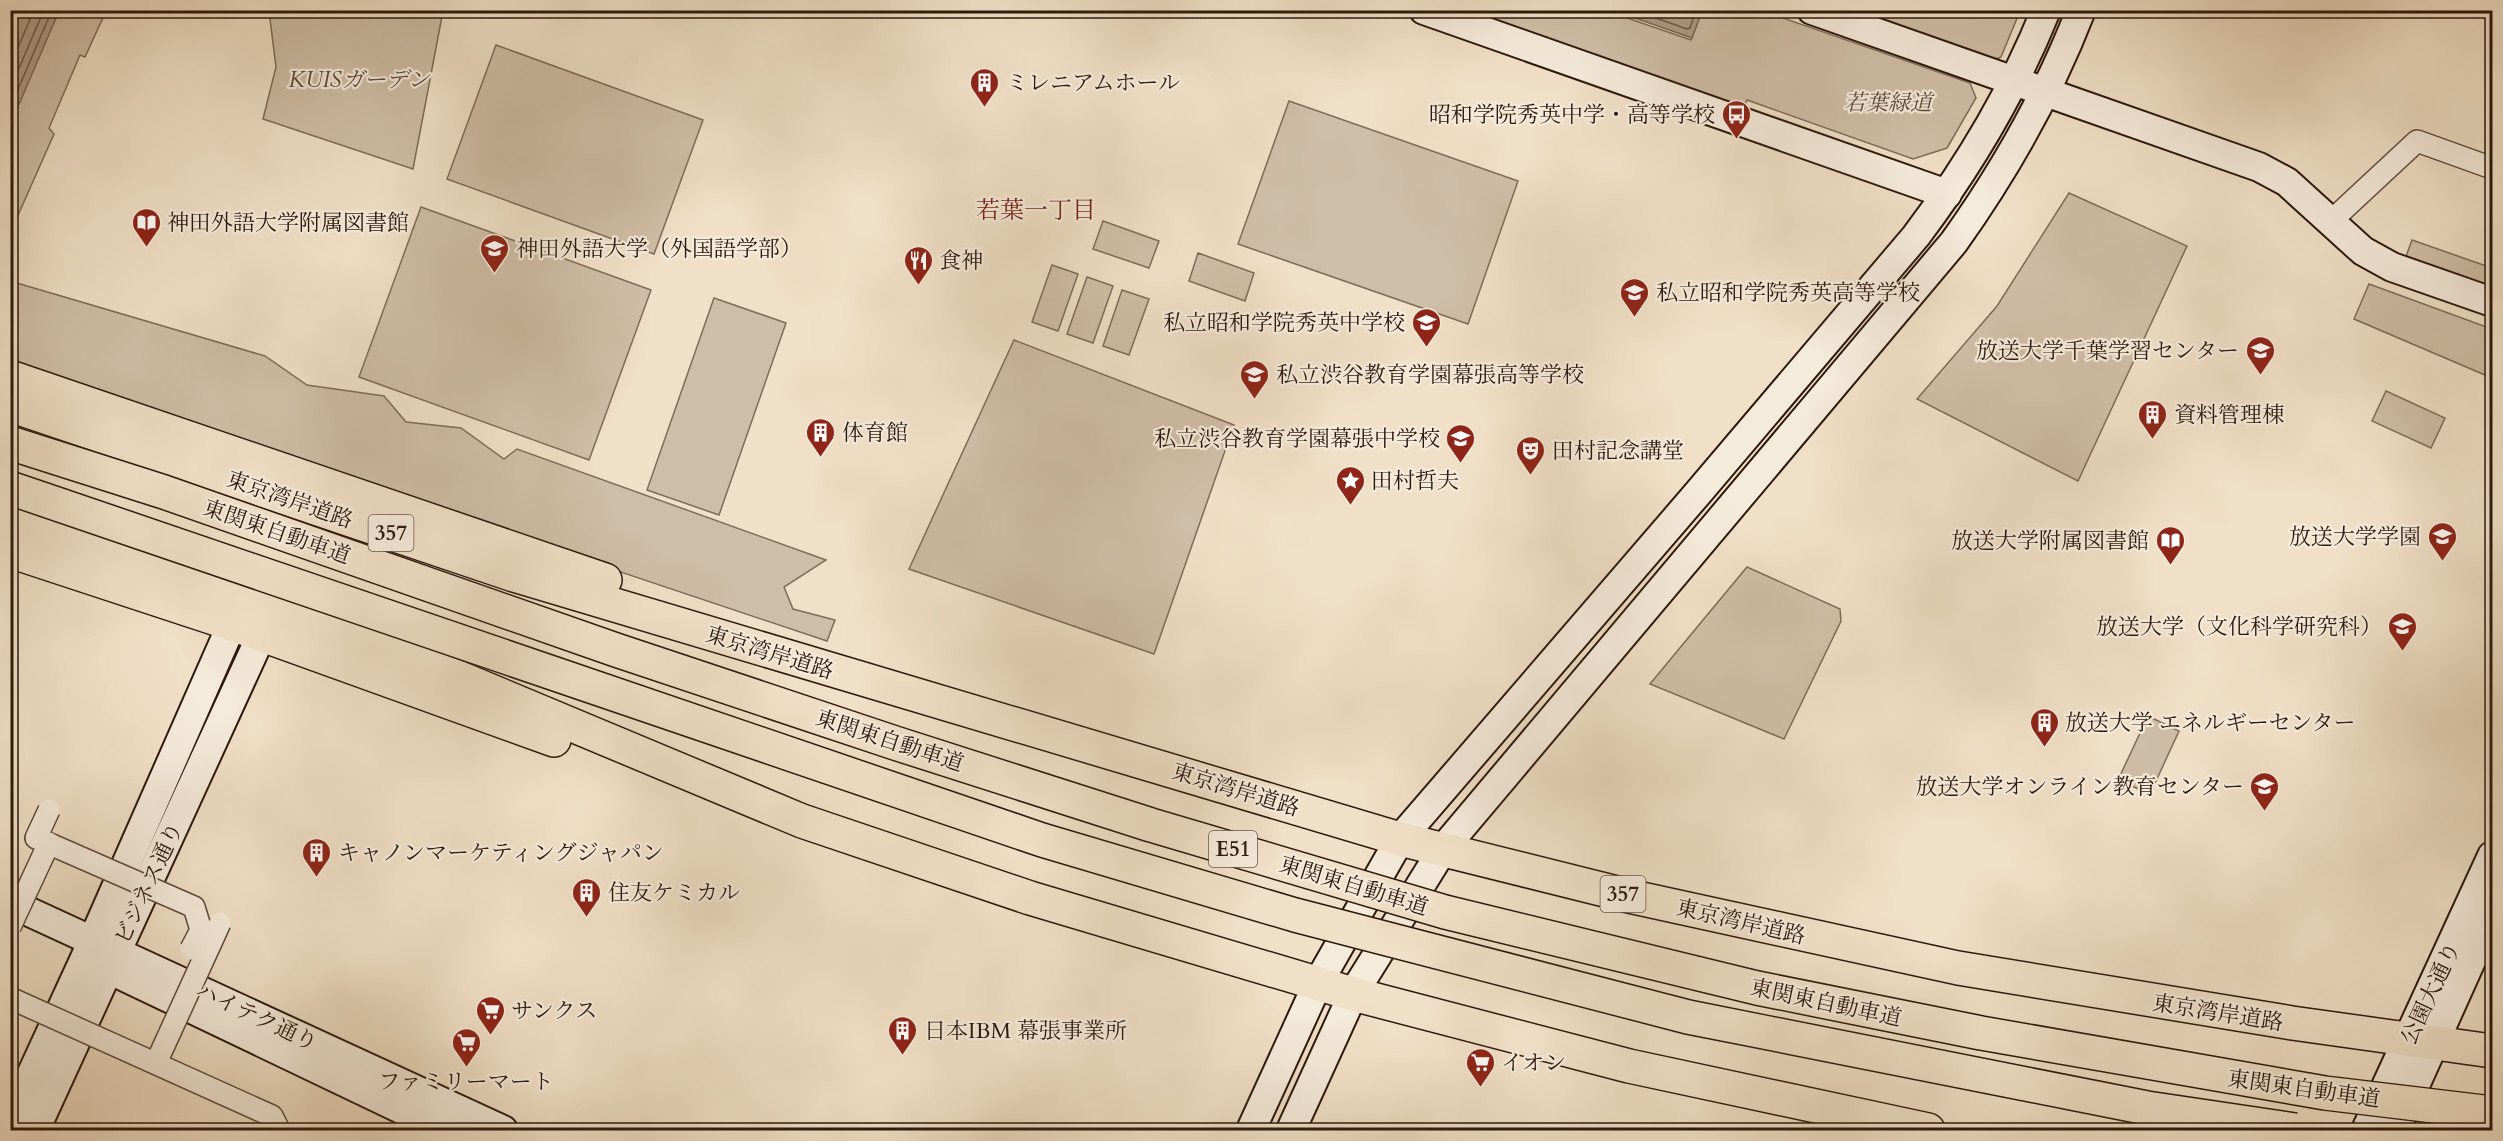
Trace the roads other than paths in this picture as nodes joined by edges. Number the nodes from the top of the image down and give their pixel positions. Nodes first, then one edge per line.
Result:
1 (1424, 10) edge
2 (1812, 10) edge
3 (2046, 10) edge
4 (2081, 10) edge
5 (2014, 82) junction
6 (2045, 93) junction
7 (2493, 168) edge
8 (1947, 194) junction
9 (2330, 222) junction
10 (2493, 302) edge
11 (10, 377) edge
12 (10, 405) edge
13 (10, 443) edge
14 (10, 488) edge
15 (10, 522) edge
16 (10, 551) edge
17 (246, 630) junction
18 (1130, 757) junction
19 (756, 802) junction
20 (49, 810) dead end
21 (1400, 839) junction
22 (49, 843) junction
23 (1443, 849) junction
24 (2493, 856) edge
25 (10, 903) edge
26 (2493, 914) edge
27 (10, 925) edge
28 (212, 930) junction
29 (191, 949) dead end
30 (101, 955) junction
31 (1318, 983) junction
32 (1353, 994) junction
33 (10, 998) edge
34 (2421, 1042) junction
35 (2493, 1051) edge
36 (156, 1063) junction
37 (2493, 1113) edge
38 (10, 1121) edge
39 (35, 1131) edge
40 (279, 1131) edge
41 (445, 1131) edge
42 (503, 1131) edge
43 (1251, 1131) edge
44 (1291, 1131) edge
45 (1928, 1131) edge
46 (2295, 1131) edge
47 (2366, 1131) edge
48 (2395, 1131) edge

1 - 8 street
2 - 5 street
3 - 5 street
4 - 6 street
5 - 6 street
5 - 8 street
6 - 9 street
6 - 23 street
7 - 9 street
8 - 21 street
9 - 10 street
11 - 18 highway
12 - 18 highway, 東京湾岸道路 / 357
13 - 37 highway, 東関東自動車道 / E51, bridge
14 - 46 highway, 東関東自動車道 / E51, bridge
15 - 19 highway
16 - 17 highway
17 - 19 highway
17 - 30 street, ビジネス通り
18 - 21 highway, 東京湾岸道路 / 357
19 - 31 highway
20 - 22 street, bridge
21 - 23 highway, 東京湾岸道路 / 357
21 - 31 street
22 - 27 street, bridge
22 - 28 street, bridge
23 - 32 street
23 - 34 highway, 東京湾岸道路 / 357
24 - 34 street, 公園大通り
25 - 30 street, ハイテク通り
26 - 34 street, 公園大通り
27 - 30 street, ハイテク通り
28 - 29 street, bridge
28 - 36 street, bridge
30 - 38 street, ビジネス通り
30 - 39 street, ビジネス通り
30 - 41 street, ハイテク通り
30 - 42 street, ハイテク通り
31 - 32 highway
31 - 43 street
32 - 44 street
32 - 45 highway
33 - 36 street, bridge
34 - 35 highway, 東京湾岸道路 / 357
34 - 47 street, 公園大通り
34 - 48 street, 公園大通り
36 - 40 street, bridge

